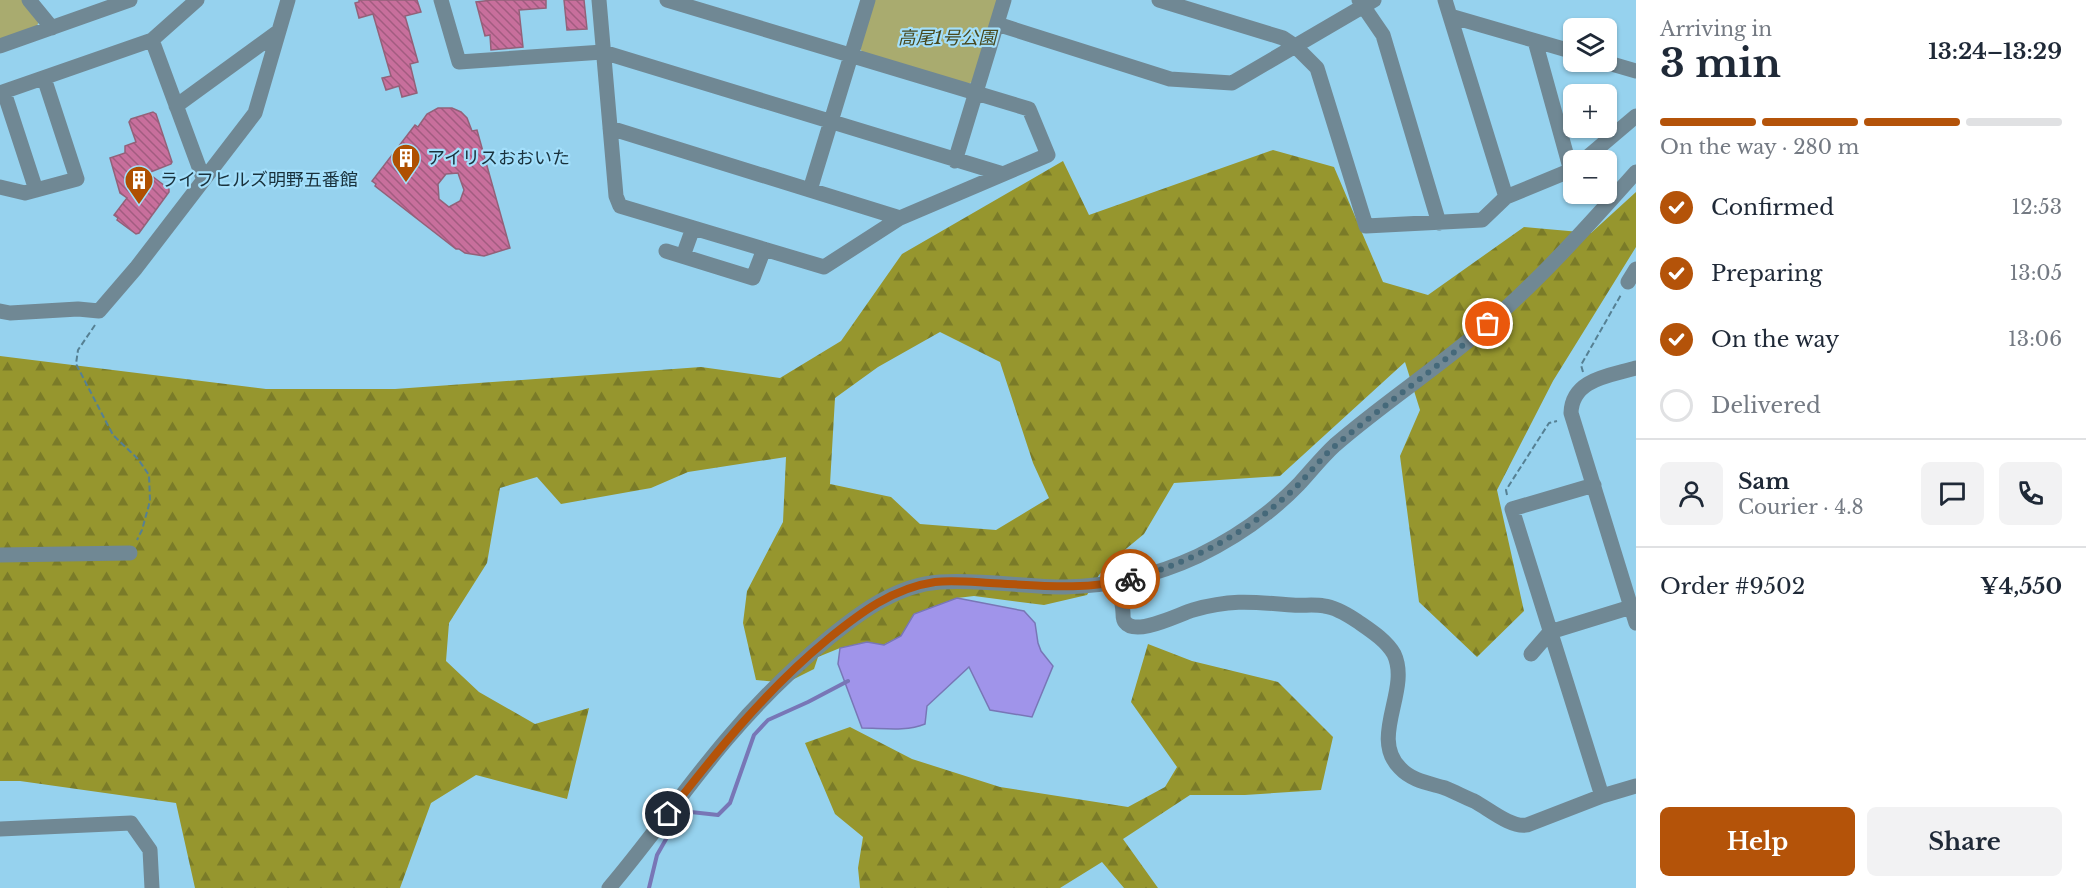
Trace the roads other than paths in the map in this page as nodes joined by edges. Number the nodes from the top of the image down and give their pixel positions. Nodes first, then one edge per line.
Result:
1 (29, 0) edge
2 (130, 0) edge
3 (197, 0) edge
4 (288, 0) edge
5 (441, 0) edge
6 (599, 0) edge
7 (667, 0) edge
8 (868, 0) edge
9 (1004, 0) edge
10 (1158, 0) edge
11 (1445, 0) edge
12 (1365, 2) edge
13 (1449, 16) junction
14 (997, 24) junction
15 (52, 28) junction
16 (279, 31) junction
17 (152, 40) junction
18 (1535, 41) junction
19 (0, 46) edge
20 (1295, 46) junction
21 (1563, 49) edge
22 (603, 52) junction
23 (852, 54) junction
24 (1617, 65) edge
25 (1636, 71) edge
26 (44, 78) junction
27 (976, 92) junction
28 (2, 93) edge
29 (176, 106) junction
30 (1636, 116) edge
31 (831, 123) junction
32 (610, 128) junction
33 (1566, 150) edge
34 (1596, 150) edge
35 (955, 161) junction
36 (1636, 172) edge
37 (1003, 174) junction
38 (1563, 174) edge
39 (203, 178) junction
40 (0, 187) edge
41 (36, 190) junction
42 (810, 190) junction
43 (1506, 197) junction
44 (900, 218) junction
45 (1439, 224) junction
46 (693, 228) junction
47 (764, 249) junction
48 (666, 251) dead end
49 (683, 256) junction
50 (0, 310) edge
51 (1636, 368) edge
52 (1593, 485) junction
53 (130, 553) road end
54 (0, 555) edge
55 (1116, 582) junction
56 (1631, 607) junction
57 (1636, 623) edge
58 (1550, 632) junction
59 (1531, 654) dead end
60 (1636, 786) edge
61 (1602, 796) junction
62 (0, 829) edge
63 (142, 888) edge
64 (152, 888) edge
65 (609, 888) edge

1 - 15 street
2 - 15 street
3 - 17 street
4 - 16 street
5 - 22 street
6 - 22 street
7 - 23 street
8 - 23 street
9 - 14 street
10 - 20 street
11 - 13 street
12 - 20 street
12 - 45 street
13 - 18 street
13 - 43 street
14 - 20 street
14 - 27 street
15 - 19 street
16 - 29 street
16 - 39 street
17 - 26 street
17 - 29 street
18 - 21 street
18 - 33 street
20 - 45 street
22 - 31 street
22 - 32 street
23 - 27 street
23 - 31 street
24 - 25 street
26 - 28 street
26 - 41 street
27 - 35 street
27 - 37 street
28 - 41 street
29 - 39 street
30 - 34 street
31 - 35 street
31 - 42 street
32 - 42 street
32 - 46 street
35 - 37 street
36 - 55 street
37 - 44 street
38 - 43 street
39 - 50 street
40 - 41 street
42 - 44 street
43 - 45 street
44 - 47 street
46 - 47 street
46 - 49 street
47 - 49 street
48 - 49 street
51 - 52 street
52 - 56 street
52 - 58 street
53 - 54 street
55 - 61 street
55 - 65 street
56 - 57 street
56 - 58 street
58 - 59 street
58 - 61 street
60 - 61 street
62 - 64 street
63 - 64 street

